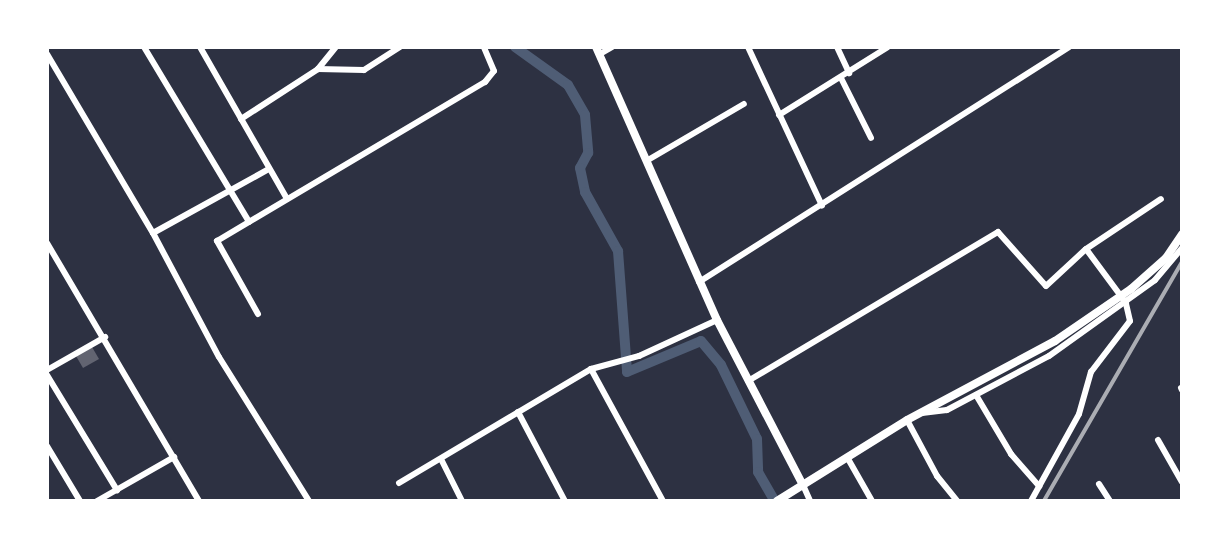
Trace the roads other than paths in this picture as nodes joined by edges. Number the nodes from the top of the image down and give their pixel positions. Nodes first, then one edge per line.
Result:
1 (144, 47) edge
2 (200, 47) edge
3 (336, 47) edge
4 (400, 47) edge
5 (484, 47) edge
6 (612, 47) edge
7 (748, 47) edge
8 (836, 47) edge
9 (888, 47) edge
10 (1069, 47) edge
11 (598, 51) edge
12 (47, 54) edge
13 (318, 69) junction
14 (849, 73) junction
15 (841, 78) junction
16 (744, 104) dead end
17 (779, 115) junction
18 (241, 120) junction
19 (871, 138) dead end
20 (648, 160) junction
21 (269, 169) junction
22 (229, 191) junction
23 (287, 199) junction
24 (1161, 199) dead end
25 (822, 206) junction
26 (249, 222) junction
27 (153, 233) junction
28 (1182, 233) edge
29 (47, 243) edge
30 (1182, 248) edge
31 (1086, 249) junction
32 (699, 282) junction
33 (1126, 303) junction
34 (258, 314) dead end
35 (717, 320) junction
36 (105, 337) junction
37 (591, 369) junction
38 (47, 372) edge
39 (748, 381) junction
40 (976, 395) junction
41 (518, 412) junction
42 (920, 413) junction
43 (906, 420) junction
44 (1158, 439) dead end
45 (47, 446) edge
46 (174, 457) junction
47 (847, 457) junction
48 (441, 459) junction
49 (1182, 482) edge
50 (399, 484) dead end
51 (1099, 484) dead end
52 (803, 485) junction
53 (1039, 486) junction
54 (117, 490) junction
55 (781, 498) edge
56 (80, 501) edge
57 (97, 501) edge
58 (200, 501) edge
59 (309, 501) edge
60 (463, 501) edge
61 (565, 501) edge
62 (663, 501) edge
63 (810, 501) edge
64 (872, 501) edge
65 (957, 501) edge
66 (1031, 501) edge
67 (1110, 501) edge

1 - 22 street
2 - 18 street
3 - 13 street
4 - 13 street
5 - 23 street
6 - 11 street
7 - 17 street
8 - 14 street
9 - 14 street
10 - 25 street
11 - 20 street
12 - 27 street
13 - 18 street
14 - 15 street
15 - 17 street
15 - 19 street
16 - 20 street
17 - 25 street
18 - 21 street
20 - 32 street
21 - 22 street
21 - 23 street
22 - 26 street
22 - 27 street
23 - 26 street
24 - 31 street
25 - 32 street
26 - 34 street
27 - 59 street
28 - 42 street
29 - 36 street
30 - 33 street
31 - 33 street
31 - 39 street
32 - 35 street
33 - 40 street
33 - 53 street
35 - 37 street
35 - 39 street
36 - 38 street
36 - 46 street
37 - 41 street
37 - 62 street
38 - 54 street
39 - 52 street
40 - 42 street
40 - 53 street
41 - 48 street
41 - 61 street
42 - 43 street
43 - 47 street
43 - 65 street
44 - 49 street
45 - 56 street
46 - 54 street
46 - 58 street
47 - 52 street
47 - 64 street
48 - 50 street
48 - 60 street
51 - 67 street
52 - 55 street
52 - 63 street
53 - 66 street
54 - 57 street

